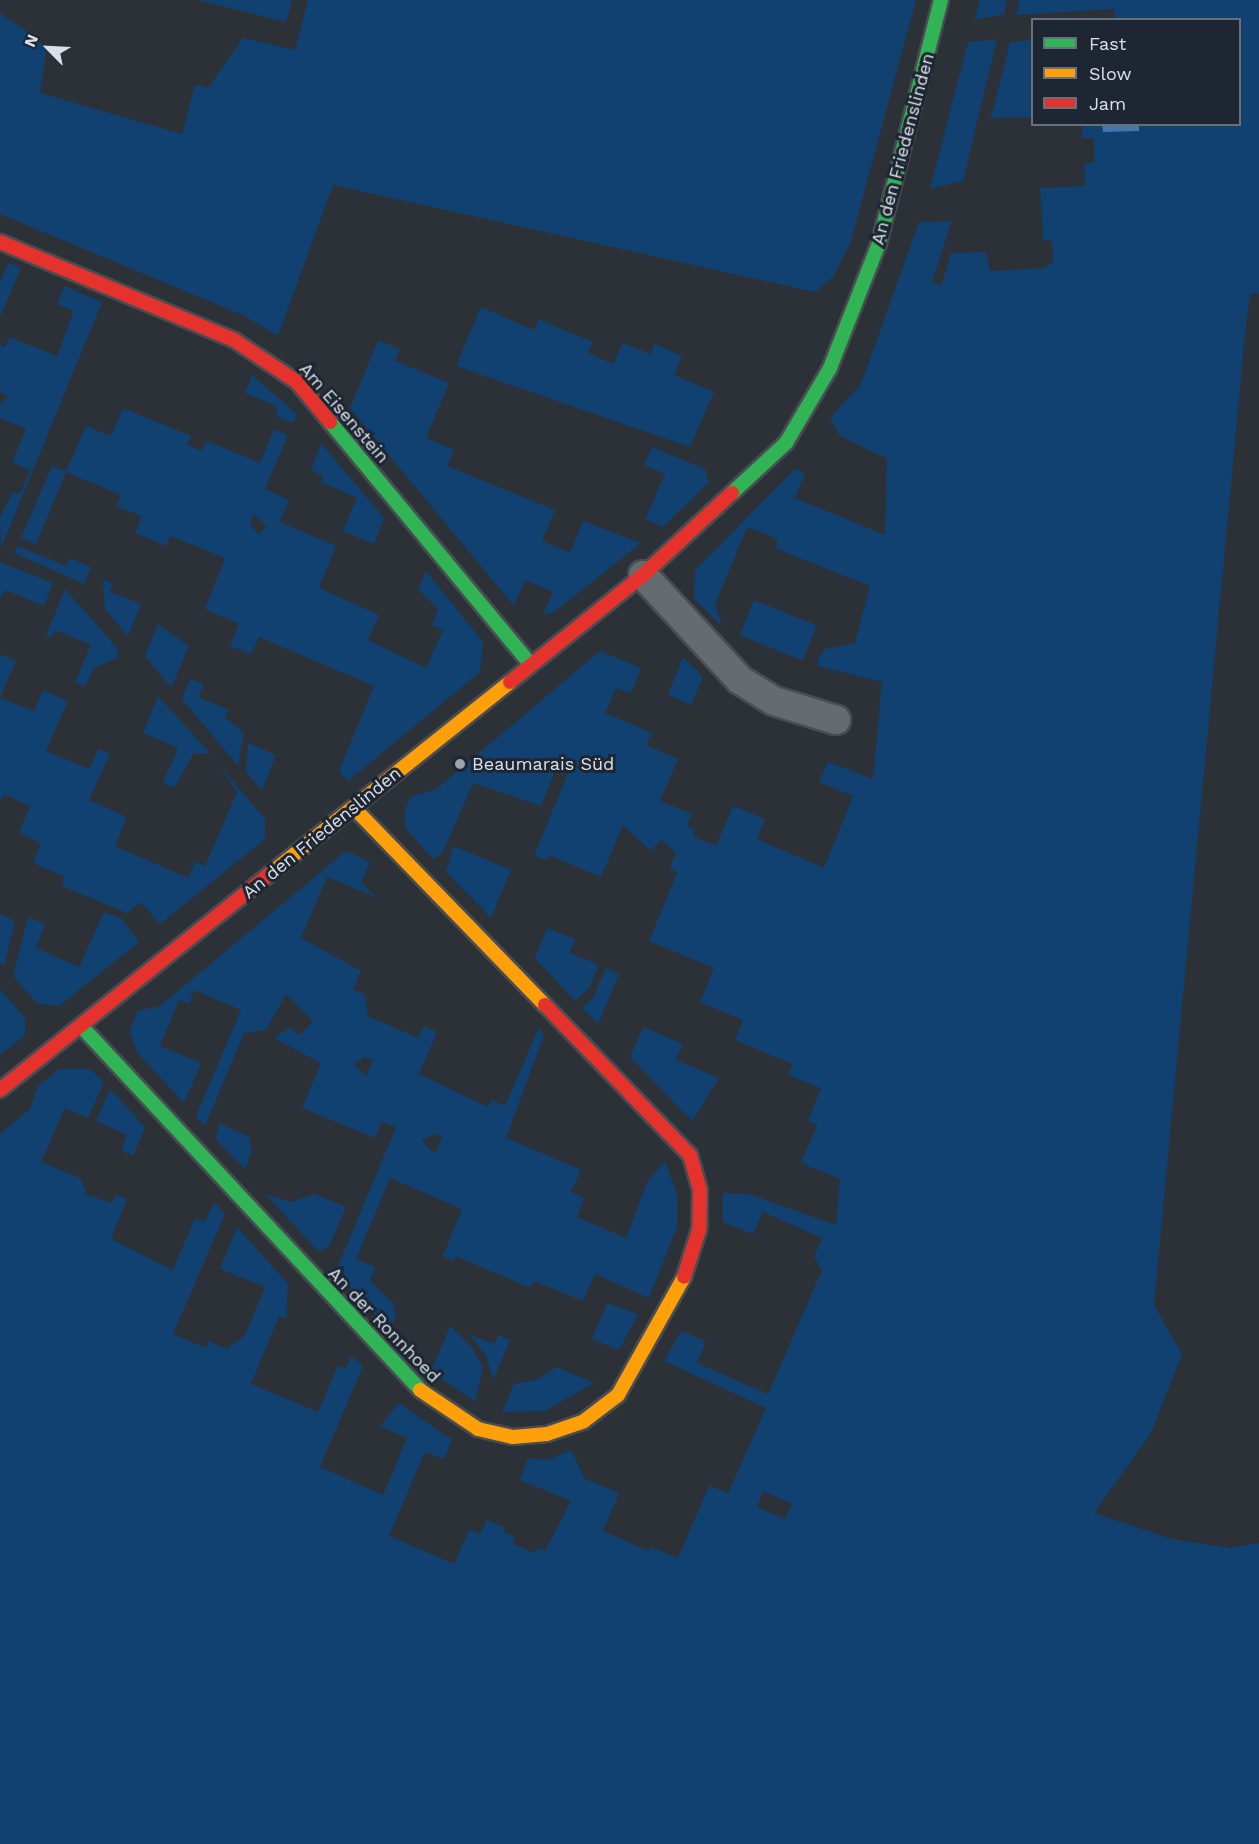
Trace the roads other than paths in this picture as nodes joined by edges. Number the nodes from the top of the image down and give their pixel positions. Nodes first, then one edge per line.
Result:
1 (941, 0) edge
2 (0, 242) edge
3 (643, 575) junction
4 (530, 664) junction
5 (836, 720) dead end
6 (354, 808) junction
7 (81, 1026) junction
8 (0, 1090) edge

1 - 3 street, An den Friedenslinden
2 - 4 street, Am Eisenstein
3 - 4 street, An den Friedenslinden
3 - 5 street
4 - 6 street, An den Friedenslinden
6 - 7 street, An den Friedenslinden
6 - 7 street, An der Ronnhoed
7 - 8 street, An den Friedenslinden

